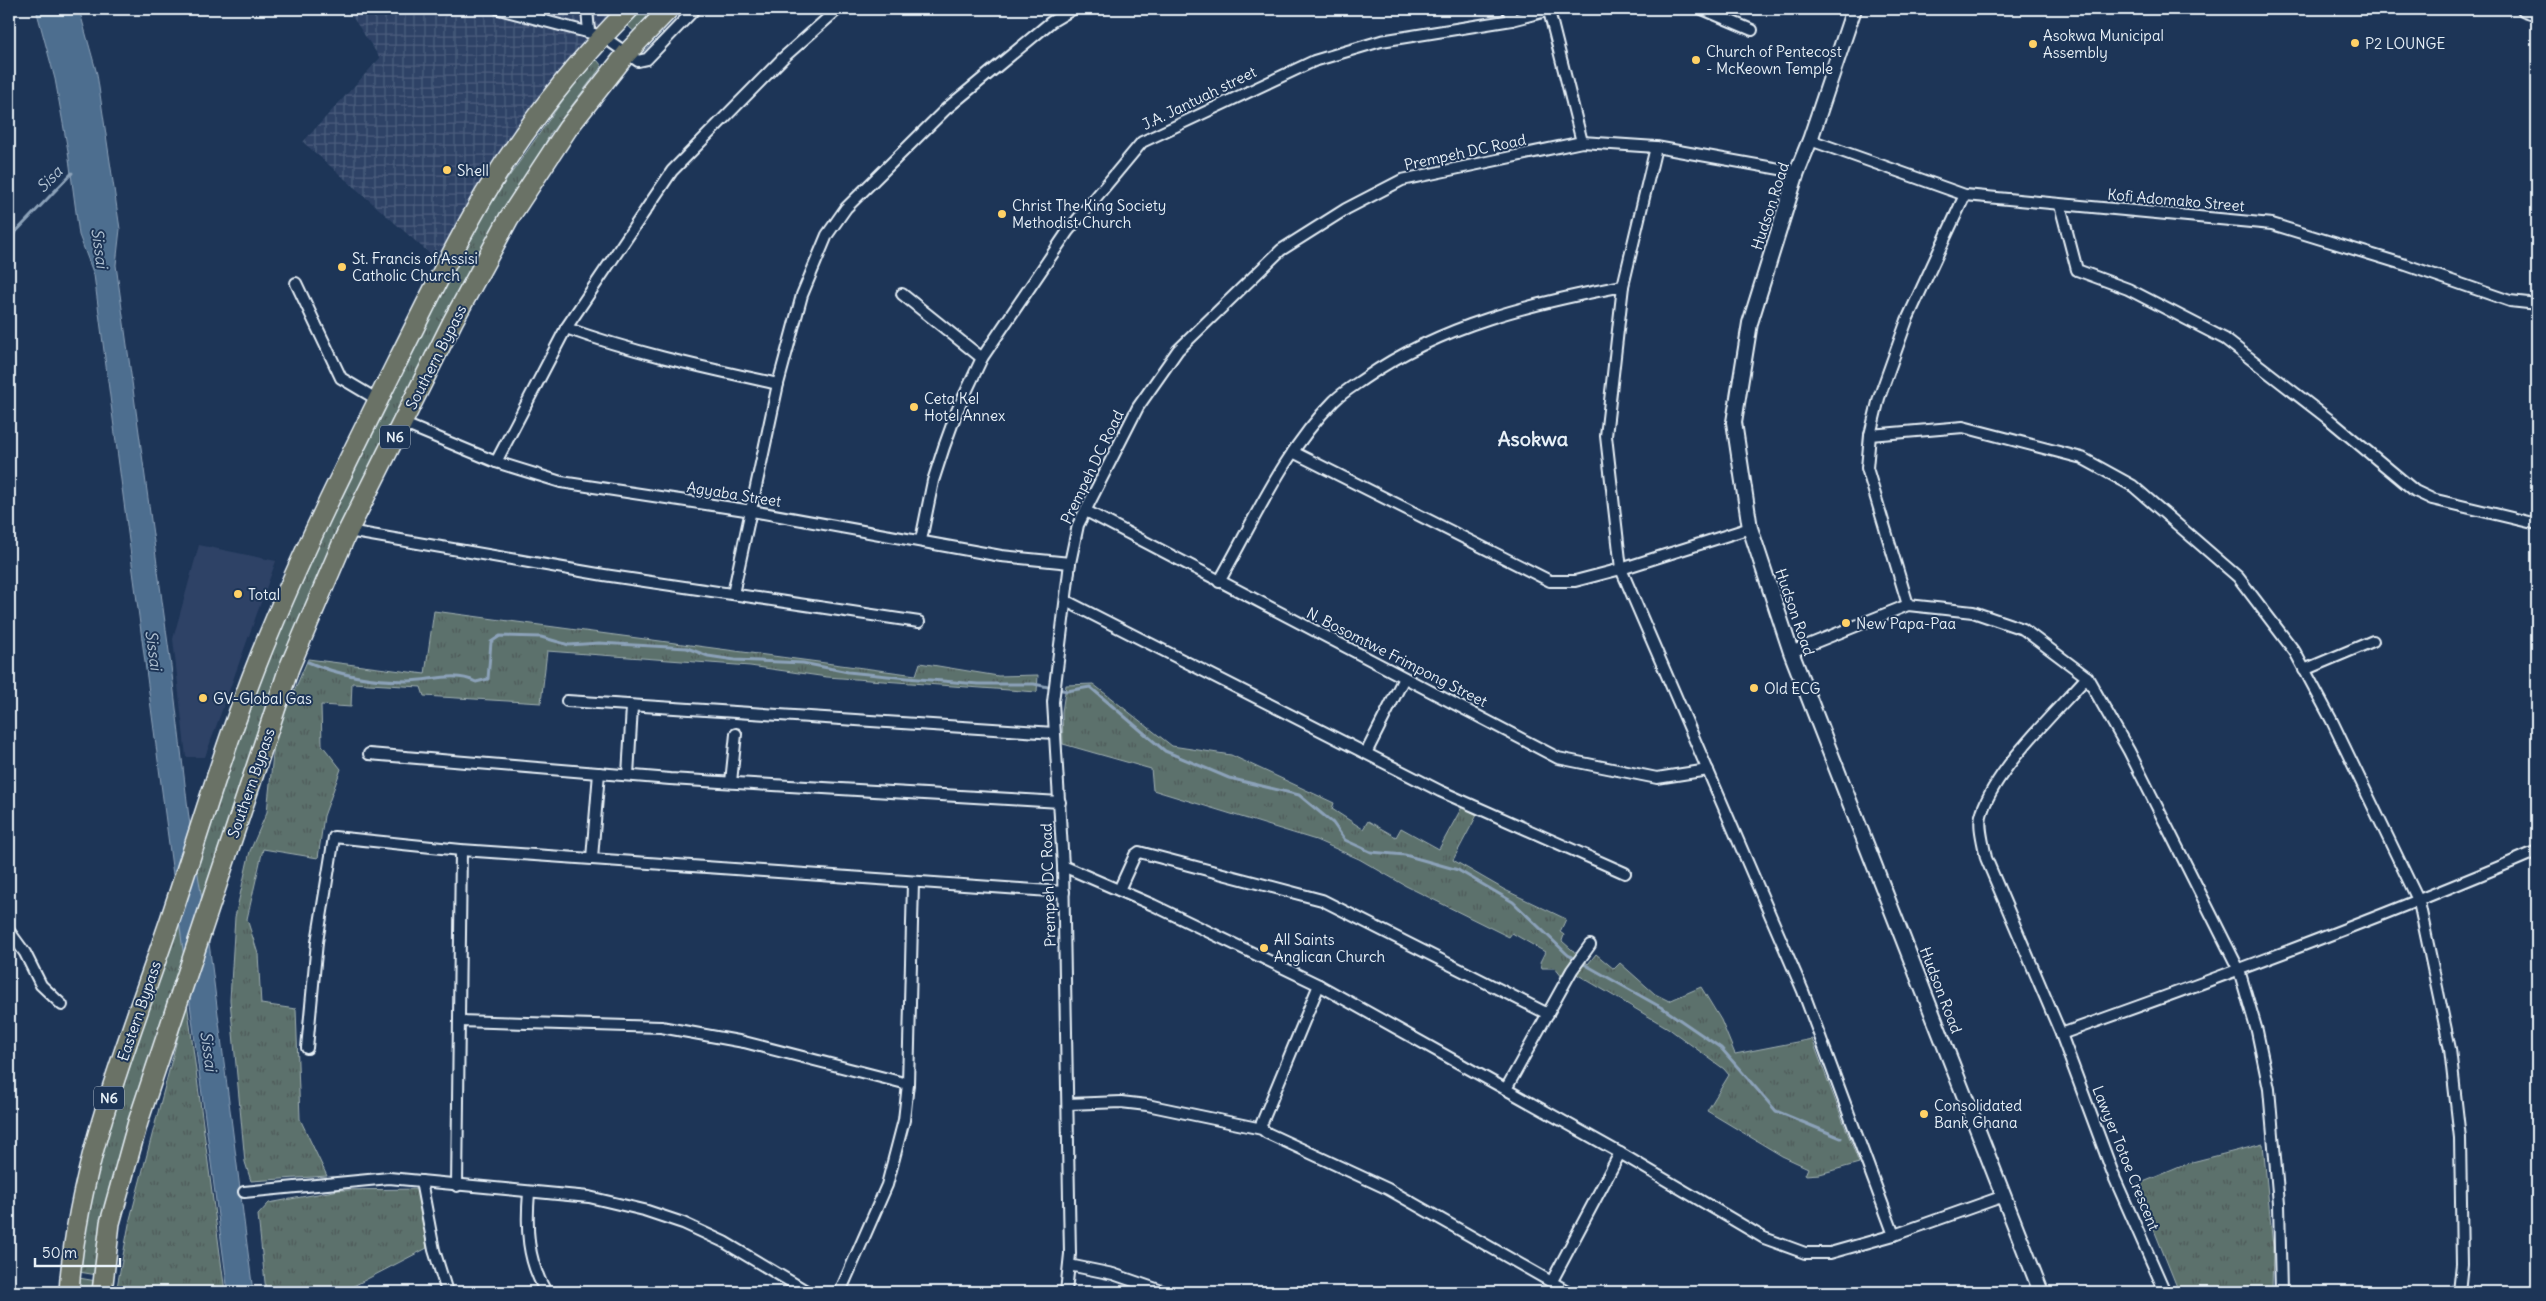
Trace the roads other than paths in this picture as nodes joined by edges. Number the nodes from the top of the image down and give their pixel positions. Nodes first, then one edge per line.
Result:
1 (499, 9) edge
2 (587, 9) edge
3 (629, 9) edge
4 (670, 9) edge
5 (695, 9) edge
6 (838, 9) edge
7 (1073, 9) edge
8 (1508, 9) edge
9 (1702, 9) edge
10 (1854, 9) edge
11 (2525, 9) edge
12 (1551, 10) edge
13 (2537, 13) edge
14 (1512, 20) junction
15 (1752, 30) dead end
16 (596, 34) junction
17 (628, 53) junction
18 (1810, 140) junction
19 (1582, 142) junction
20 (1656, 147) junction
21 (1797, 172) junction
22 (1965, 195) junction
23 (2060, 205) junction
24 (296, 283) dead end
25 (1623, 286) junction
26 (902, 294) dead end
27 (2537, 304) edge
28 (566, 328) junction
29 (982, 358) junction
30 (778, 384) junction
31 (378, 400) junction
32 (402, 423) junction
33 (1870, 435) junction
34 (1293, 452) junction
35 (496, 462) junction
36 (1086, 511) junction
37 (752, 512) junction
38 (2537, 524) edge
39 (1750, 528) junction
40 (348, 531) junction
41 (921, 540) junction
42 (1070, 563) junction
43 (1621, 569) junction
44 (1219, 582) junction
45 (733, 594) junction
46 (1066, 601) junction
47 (1908, 605) junction
48 (919, 622) dead end
49 (2373, 641) dead end
50 (1791, 652) junction
51 (2304, 670) junction
52 (1404, 678) junction
53 (2087, 678) junction
54 (567, 701) dead end
55 (632, 706) junction
56 (1054, 733) junction
57 (736, 734) dead end
58 (369, 754) dead end
59 (1366, 754) junction
60 (1708, 770) junction
61 (599, 773) junction
62 (628, 775) junction
63 (731, 782) junction
64 (1060, 802) junction
65 (461, 850) junction
66 (2537, 851) edge
67 (592, 858) junction
68 (1063, 866) junction
69 (1625, 872) dead end
70 (913, 883) junction
71 (1119, 890) junction
72 (1064, 892) junction
73 (2419, 902) junction
74 (9, 931) edge
75 (1590, 945) dead end
76 (2239, 970) junction
77 (1319, 985) junction
78 (62, 1005) dead end
79 (1548, 1014) junction
80 (459, 1021) junction
81 (2061, 1034) junction
82 (307, 1048) dead end
83 (908, 1084) junction
84 (1506, 1089) junction
85 (1068, 1104) junction
86 (1262, 1129) junction
87 (1620, 1153) junction
88 (421, 1181) junction
89 (457, 1186) junction
90 (244, 1192) dead end
91 (529, 1192) junction
92 (2004, 1196) junction
93 (1894, 1235) junction
94 (1068, 1265) junction
95 (1552, 1281) junction
96 (69, 1292) edge
97 (102, 1292) edge
98 (448, 1292) edge
99 (546, 1292) edge
100 (808, 1292) edge
101 (840, 1292) edge
102 (1066, 1292) edge
103 (1165, 1292) edge
104 (1569, 1292) edge
105 (2042, 1292) edge
106 (2165, 1292) edge
107 (2281, 1292) edge
108 (2459, 1292) edge

1 - 16 street
2 - 16 street
3 - 16 highway, N6
4 - 17 highway, Southern Bypass / N6
5 - 17 street
6 - 28 street
7 - 30 street
8 - 14 street
9 - 15 street
10 - 18 street, Hudson Road
11 - 13 street
12 - 14 street, J.A. Jantuah street
12 - 19 street
14 - 29 street, J.A. Jantuah street
16 - 17 street
16 - 31 highway, N6
17 - 32 highway, Southern Bypass / N6
18 - 21 street, Hudson Road
18 - 22 street, Kofi Adomako Street
19 - 20 street, Prempeh DC Road
19 - 36 street, Prempeh DC Road
20 - 21 street, Prempeh DC Road
20 - 25 street
21 - 39 street, Hudson Road
22 - 23 street, Kofi Adomako Street
22 - 33 street
23 - 27 street, Kofi Adomako Street
23 - 38 street
24 - 31 street
25 - 34 street
25 - 43 street
26 - 29 street
28 - 30 street
28 - 35 street
29 - 41 street, J.A. Jantuah street
30 - 37 street
31 - 96 highway, Eastern Bypass / N6
32 - 35 street, Agyaba Street
32 - 40 highway, Southern Bypass / N6
33 - 47 street
33 - 51 street
34 - 43 street
34 - 44 street
35 - 37 street, Agyaba Street
36 - 42 street, Prempeh DC Road
36 - 44 street, N. Bosomtwe Frimpong Street
37 - 41 street, Agyaba Street
37 - 45 street
39 - 43 street
39 - 50 street, Hudson Road
40 - 45 street
40 - 97 highway, Southern Bypass / N6
41 - 42 street, Agyaba Street
42 - 46 street, Prempeh DC Road
43 - 60 street
44 - 52 street, N. Bosomtwe Frimpong Street
45 - 48 street
46 - 56 street, Prempeh DC Road
46 - 59 street
47 - 50 street
47 - 53 street
49 - 51 street
50 - 92 street, Hudson Road
51 - 73 street
52 - 59 street
52 - 60 street, N. Bosomtwe Frimpong Street
53 - 76 street
53 - 81 street, Lawyer Totoe Crescent
54 - 55 street
55 - 56 street
55 - 62 street
56 - 64 street, Prempeh DC Road
57 - 63 street
58 - 61 street
59 - 69 street
60 - 93 street
61 - 62 street
61 - 67 street
62 - 63 street
63 - 64 street
64 - 68 street, Prempeh DC Road
65 - 67 street
65 - 80 street
65 - 82 street
66 - 73 street
67 - 70 street
68 - 71 street
68 - 72 street, Prempeh DC Road
70 - 72 street
70 - 83 street
71 - 77 street
71 - 79 street
72 - 85 street, Prempeh DC Road
73 - 76 street
73 - 108 street
74 - 78 street
75 - 79 street
76 - 81 street
76 - 107 street
77 - 84 street
77 - 86 street
79 - 84 street
80 - 83 street
80 - 89 street
81 - 106 street, Lawyer Totoe Crescent
83 - 101 street
84 - 87 street
85 - 86 street
85 - 94 street, Prempeh DC Road
86 - 95 street
87 - 93 street
87 - 95 street
88 - 89 street
88 - 90 street
88 - 98 street
89 - 91 street
91 - 99 street
91 - 100 street
92 - 93 street
92 - 105 street, Hudson Road
94 - 102 street, Prempeh DC Road
94 - 103 street
95 - 104 street

